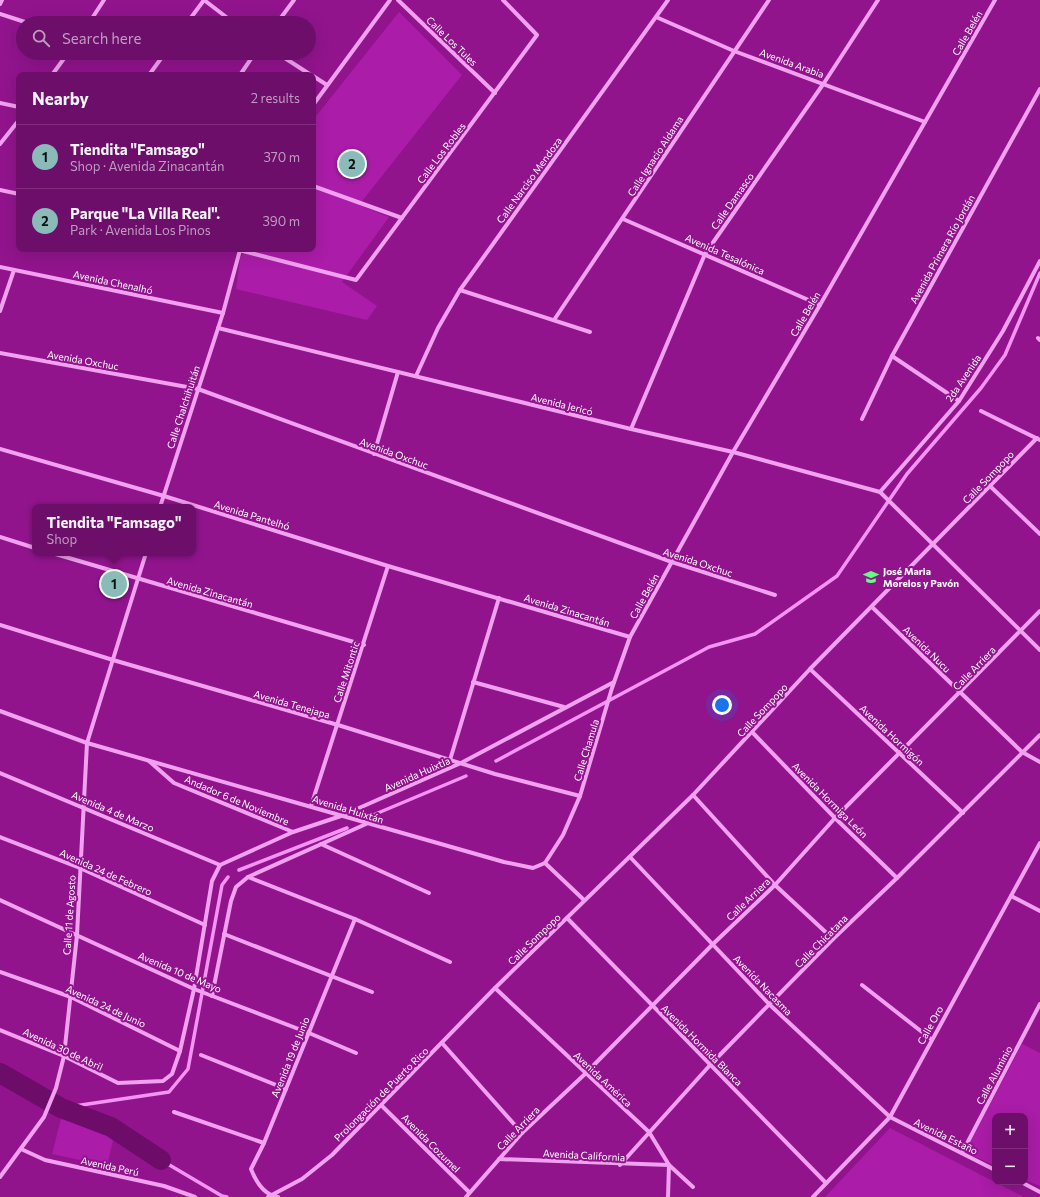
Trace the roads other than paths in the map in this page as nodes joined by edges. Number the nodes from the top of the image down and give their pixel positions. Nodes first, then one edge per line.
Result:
1 (2, 0) edge
2 (104, 0) edge
3 (204, 0) edge
4 (294, 0) edge
5 (390, 0) edge
6 (398, 0) edge
7 (502, 0) edge
8 (668, 0) edge
9 (769, 0) edge
10 (878, 0) edge
11 (995, 0) edge
12 (0, 4) edge
13 (0, 14) edge
14 (94, 16) edge
15 (192, 16) edge
16 (225, 16) edge
17 (282, 16) edge
18 (656, 17) junction
19 (16, 19) edge
20 (734, 51) junction
21 (63, 60) edge
22 (160, 60) edge
23 (250, 60) edge
24 (288, 60) edge
25 (54, 72) edge
26 (151, 72) edge
27 (242, 72) edge
28 (306, 72) edge
29 (316, 78) edge
30 (824, 83) junction
31 (327, 85) junction
32 (1040, 89) edge
33 (495, 93) junction
34 (316, 101) edge
35 (0, 103) edge
36 (16, 106) edge
37 (925, 122) junction
38 (16, 124) edge
39 (0, 144) edge
40 (316, 187) edge
41 (0, 190) edge
42 (16, 193) edge
43 (402, 218) junction
44 (623, 219) junction
45 (239, 252) edge
46 (248, 252) edge
47 (705, 254) junction
48 (1040, 261) edge
49 (0, 268) edge
50 (14, 270) junction
51 (460, 290) junction
52 (820, 305) junction
53 (0, 311) edge
54 (223, 313) junction
55 (554, 320) junction
56 (218, 328) junction
57 (590, 332) dead end
58 (0, 353) edge
59 (892, 356) junction
60 (398, 372) junction
61 (416, 376) junction
62 (198, 389) junction
63 (959, 400) junction
64 (981, 411) dead end
65 (862, 419) dead end
66 (631, 428) junction
67 (1039, 439) edge
68 (0, 449) edge
69 (734, 452) junction
70 (374, 454) junction
71 (991, 487) junction
72 (882, 494) junction
73 (164, 496) junction
74 (161, 504) edge
75 (190, 504) edge
76 (196, 506) edge
77 (1040, 534) edge
78 (0, 537) edge
79 (934, 545) junction
80 (32, 547) edge
81 (62, 556) edge
82 (145, 556) edge
83 (672, 562) junction
84 (388, 566) junction
85 (138, 579) junction
86 (775, 595) dead end
87 (498, 598) junction
88 (872, 607) junction
89 (1040, 611) edge
90 (0, 625) edge
91 (1021, 631) junction
92 (630, 638) junction
93 (364, 645) junction
94 (1040, 650) edge
95 (113, 660) junction
96 (810, 669) junction
97 (473, 682) junction
98 (614, 682) junction
99 (961, 693) junction
100 (564, 707) junction
101 (0, 711) edge
102 (338, 725) junction
103 (753, 733) junction
104 (1040, 735) edge
105 (87, 743) junction
106 (1022, 752) junction
107 (899, 754) junction
108 (147, 759) junction
109 (450, 760) junction
110 (1040, 762) edge
111 (460, 764) junction
112 (0, 773) edge
113 (693, 795) junction
114 (580, 796) junction
115 (311, 806) junction
116 (83, 807) junction
117 (963, 812) junction
118 (341, 816) junction
119 (835, 818) junction
120 (367, 824) junction
121 (292, 832) junction
122 (0, 837) edge
123 (1040, 843) edge
124 (321, 844) junction
125 (630, 857) junction
126 (545, 863) junction
127 (220, 865) junction
128 (80, 868) junction
129 (248, 877) junction
130 (897, 878) junction
131 (775, 885) junction
132 (429, 893) dead end
133 (1011, 896) junction
134 (0, 900) edge
135 (584, 900) junction
136 (1040, 911) edge
137 (567, 918) junction
138 (355, 919) junction
139 (205, 925) junction
140 (224, 934) junction
141 (77, 935) junction
142 (833, 939) junction
143 (713, 944) junction
144 (450, 962) dead end
145 (0, 972) edge
146 (332, 976) junction
147 (862, 985) dead end
148 (495, 988) junction
149 (196, 989) junction
150 (372, 992) dead end
151 (211, 995) junction
152 (71, 997) junction
153 (1040, 1004) edge
154 (651, 1005) junction
155 (770, 1005) junction
156 (0, 1030) edge
157 (309, 1033) junction
158 (931, 1040) junction
159 (442, 1043) junction
160 (180, 1051) junction
161 (356, 1053) dead end
162 (201, 1055) dead end
163 (64, 1056) junction
164 (711, 1064) junction
165 (585, 1074) junction
166 (286, 1088) junction
167 (381, 1105) junction
168 (174, 1112) dead end
169 (890, 1118) junction
170 (649, 1132) junction
171 (522, 1133) junction
172 (264, 1143) junction
173 (21, 1149) junction
174 (962, 1154) junction
175 (499, 1159) junction
176 (620, 1165) junction
177 (669, 1166) junction
178 (992, 1169) edge
179 (0, 1177) edge
180 (826, 1183) junction
181 (1026, 1185) edge
182 (692, 1187) dead end
183 (469, 1192) junction
184 (1040, 1192) edge
185 (270, 1196) edge
186 (195, 1197) edge
187 (278, 1197) edge
188 (466, 1197) edge
189 (668, 1197) edge
190 (813, 1197) edge

1 - 12 street
2 - 14 street
3 - 15 street
3 - 16 street
4 - 17 street
5 - 31 street
6 - 33 street, Calle Los Tules
7 - 33 street, Calle Los Robles
8 - 18 street, Calle Narciso Mendoza
9 - 20 street, Calle Ignacio Aldama
10 - 30 street, Calle Damasco
11 - 37 street, Calle Belén
13 - 19 street
18 - 20 street, Avenida Arabia
18 - 51 street, Calle Narciso Mendoza
20 - 30 street, Avenida Arabia
20 - 44 street, Calle Ignacio Aldama
21 - 25 street
22 - 26 street
23 - 27 street
24 - 28 street
29 - 31 street
30 - 37 street, Avenida Arabia
30 - 47 street, Calle Damasco
31 - 34 street
32 - 59 street, Avenida Primera Río Jordán
33 - 43 street, Calle Los Robles
35 - 36 street
37 - 52 street, Calle Belén
38 - 39 street
40 - 43 street
41 - 42 street
43 - 46 street, Calle Los Robles
44 - 47 street, Avenida Tesalónica
44 - 55 street, Calle Ignacio Aldama
45 - 54 street, Calle Chalchihuitán
47 - 52 street, Avenida Tesalónica
47 - 66 street, Calle Damasco
48 - 63 street, 2da Avenida
49 - 50 street, Avenida Chenalhó
50 - 53 street
50 - 54 street, Avenida Chenalhó
51 - 55 street
51 - 61 street, Calle Narciso Mendoza
52 - 69 street, Calle Belén
54 - 56 street, Calle Chalchihuitán
55 - 57 street
56 - 60 street, Avenida Jericó
56 - 62 street, Calle Chalchihuitán
58 - 62 street, Avenida Oxchuc
59 - 63 street
59 - 65 street, Avenida Primera Río Jordán
60 - 61 street, Avenida Jericó
60 - 70 street
61 - 66 street, Avenida Jericó
62 - 70 street, Avenida Oxchuc
62 - 73 street, Calle Chalchihuitán
63 - 72 street, 2da Avenida
64 - 67 street
66 - 69 street, Avenida Jericó
67 - 71 street, Calle Sompopo
68 - 73 street, Avenida Pantelhó
69 - 72 street, Avenida Jericó
69 - 83 street, Calle Belén
70 - 83 street, Avenida Oxchuc
71 - 77 street
71 - 79 street, Calle Sompopo
72 - 79 street, Avenida Jericó
73 - 74 street, Calle Chalchihuitán
73 - 75 street, Avenida Pantelhó
76 - 84 street, Avenida Pantelhó
78 - 80 street
79 - 88 street, Calle Sompopo
79 - 91 street, Avenida Jericó
81 - 85 street, Avenida Zinacantán
82 - 85 street
83 - 86 street, Avenida Oxchuc
83 - 92 street, Calle Belén
84 - 87 street, Avenida Pantelhó
84 - 93 street, Calle Mitontic
85 - 93 street, Avenida Zinacantán
85 - 95 street
87 - 92 street, Avenida Zinacantán
87 - 97 street
88 - 96 street, Calle Sompopo
88 - 99 street, Avenida Nucu
89 - 91 street, Calle Arriera
90 - 95 street, Avenida Tenejapa
91 - 94 street, Avenida Jericó
91 - 99 street, Calle Arriera
92 - 98 street, Calle Chamula
93 - 102 street, Calle Mitontic
95 - 102 street, Avenida Tenejapa
95 - 105 street
96 - 103 street, Calle Sompopo
96 - 107 street, Avenida Hormigón
97 - 100 street
97 - 109 street
98 - 100 street, Avenida Huixtla
98 - 114 street, Calle Chamula
99 - 106 street, Avenida Nucu
99 - 107 street, Calle Arriera
100 - 111 street, Avenida Huixtla
101 - 105 street, Andador 6 de Noviembre
102 - 109 street, Avenida Tenejapa
102 - 115 street, Calle Mitontic
103 - 113 street, Calle Sompopo
103 - 119 street, Avenida Hormiga León
104 - 106 street, Calle Chicatana
105 - 108 street, Andador 6 de Noviembre
105 - 116 street, Calle 11 de Agosto
106 - 110 street, Avenida Nucu
106 - 117 street, Calle Chicatana
107 - 117 street, Avenida Hormigón
107 - 119 street, Calle Arriera
108 - 115 street, Avenida Huixtán
108 - 121 street, Andador 6 de Noviembre
109 - 111 street, Avenida Tenejapa
111 - 114 street, Avenida Tenejapa
111 - 118 street, Avenida Huixtla
112 - 116 street, Avenida 4 de Marzo
113 - 125 street, Calle Sompopo
113 - 131 street
114 - 126 street, Calle Chamula
115 - 118 street, Avenida Huixtán
116 - 127 street, Avenida 4 de Marzo
116 - 128 street, Calle 11 de Agosto
117 - 130 street, Calle Chicatana
118 - 120 street, Avenida Huixtán
118 - 121 street, Avenida Huixtla
119 - 130 street, Avenida Hormiga León
119 - 131 street, Calle Arriera
120 - 124 street
120 - 126 street, Avenida Huixtán
121 - 127 street, Avenida Huixtla
122 - 128 street, Avenida 24 de Febrero
123 - 133 street, Calle Oro
124 - 129 street
124 - 132 street
125 - 135 street, Calle Sompopo
125 - 143 street, Avenida Nacasma
126 - 135 street
127 - 139 street
128 - 139 street, Avenida 24 de Febrero
128 - 141 street, Calle 11 de Agosto
129 - 138 street
129 - 140 street
130 - 142 street, Calle Chicatana
131 - 142 street
131 - 143 street, Calle Arriera
133 - 136 street
133 - 158 street, Calle Oro
134 - 141 street, Avenida 10 de Mayo
135 - 137 street, Calle Sompopo
137 - 148 street, Calle Sompopo
137 - 154 street, Avenida Hormida Blanca
138 - 144 street
138 - 146 street, Avenida 19 de Junio
139 - 149 street
140 - 146 street
140 - 151 street
141 - 149 street, Avenida 10 de Mayo
141 - 152 street, Calle 11 de Agosto
142 - 155 street, Calle Chicatana
143 - 154 street, Calle Arriera
143 - 155 street, Avenida Nacasma
145 - 152 street, Avenida 24 de Junio
146 - 150 street
146 - 157 street, Avenida 19 de Junio
147 - 158 street
148 - 159 street, Prolongación de Puerto Rico
148 - 165 street, Avenida América
149 - 151 street, Avenida 10 de Mayo
149 - 160 street
151 - 157 street, Avenida 10 de Mayo
152 - 160 street, Avenida 24 de Junio
152 - 163 street, Calle 11 de Agosto
153 - 174 street, Calle Aluminio
154 - 164 street, Avenida Hormida Blanca
154 - 165 street, Calle Arriera
155 - 164 street, Calle Chicatana
155 - 169 street, Avenida Nacasma
156 - 163 street, Avenida 30 de Abril
157 - 161 street, Avenida 10 de Mayo
157 - 166 street, Avenida 19 de Junio
158 - 169 street, Calle Oro
159 - 167 street, Prolongación de Puerto Rico
159 - 171 street
160 - 163 street, Avenida 30 de Abril
162 - 166 street
163 - 173 street, Calle 11 de Agosto
164 - 170 street, Calle Chicatana
164 - 180 street, Avenida Hormida Blanca
165 - 170 street, Avenida América
165 - 171 street, Calle Arriera
166 - 172 street, Avenida 19 de Junio
167 - 183 street, Avenida Cozumel
167 - 185 street, Prolongación de Puerto Rico
168 - 172 street
169 - 174 street, Avenida Estaño
169 - 180 street, Calle Oro
170 - 176 street, Calle Chicatana
170 - 177 street, Avenida América
171 - 175 street, Calle Arriera
172 - 185 street, Avenida 19 de Junio
173 - 179 street, Calle 11 de Agosto
173 - 186 street, Avenida Perú
174 - 178 street, Avenida Estaño
175 - 176 street, Avenida California
175 - 183 street, Calle Arriera
176 - 177 street, Avenida California
177 - 182 street, Avenida América
177 - 189 street
180 - 190 street, Calle Oro
181 - 184 street
183 - 188 street, Calle Arriera
185 - 187 street

